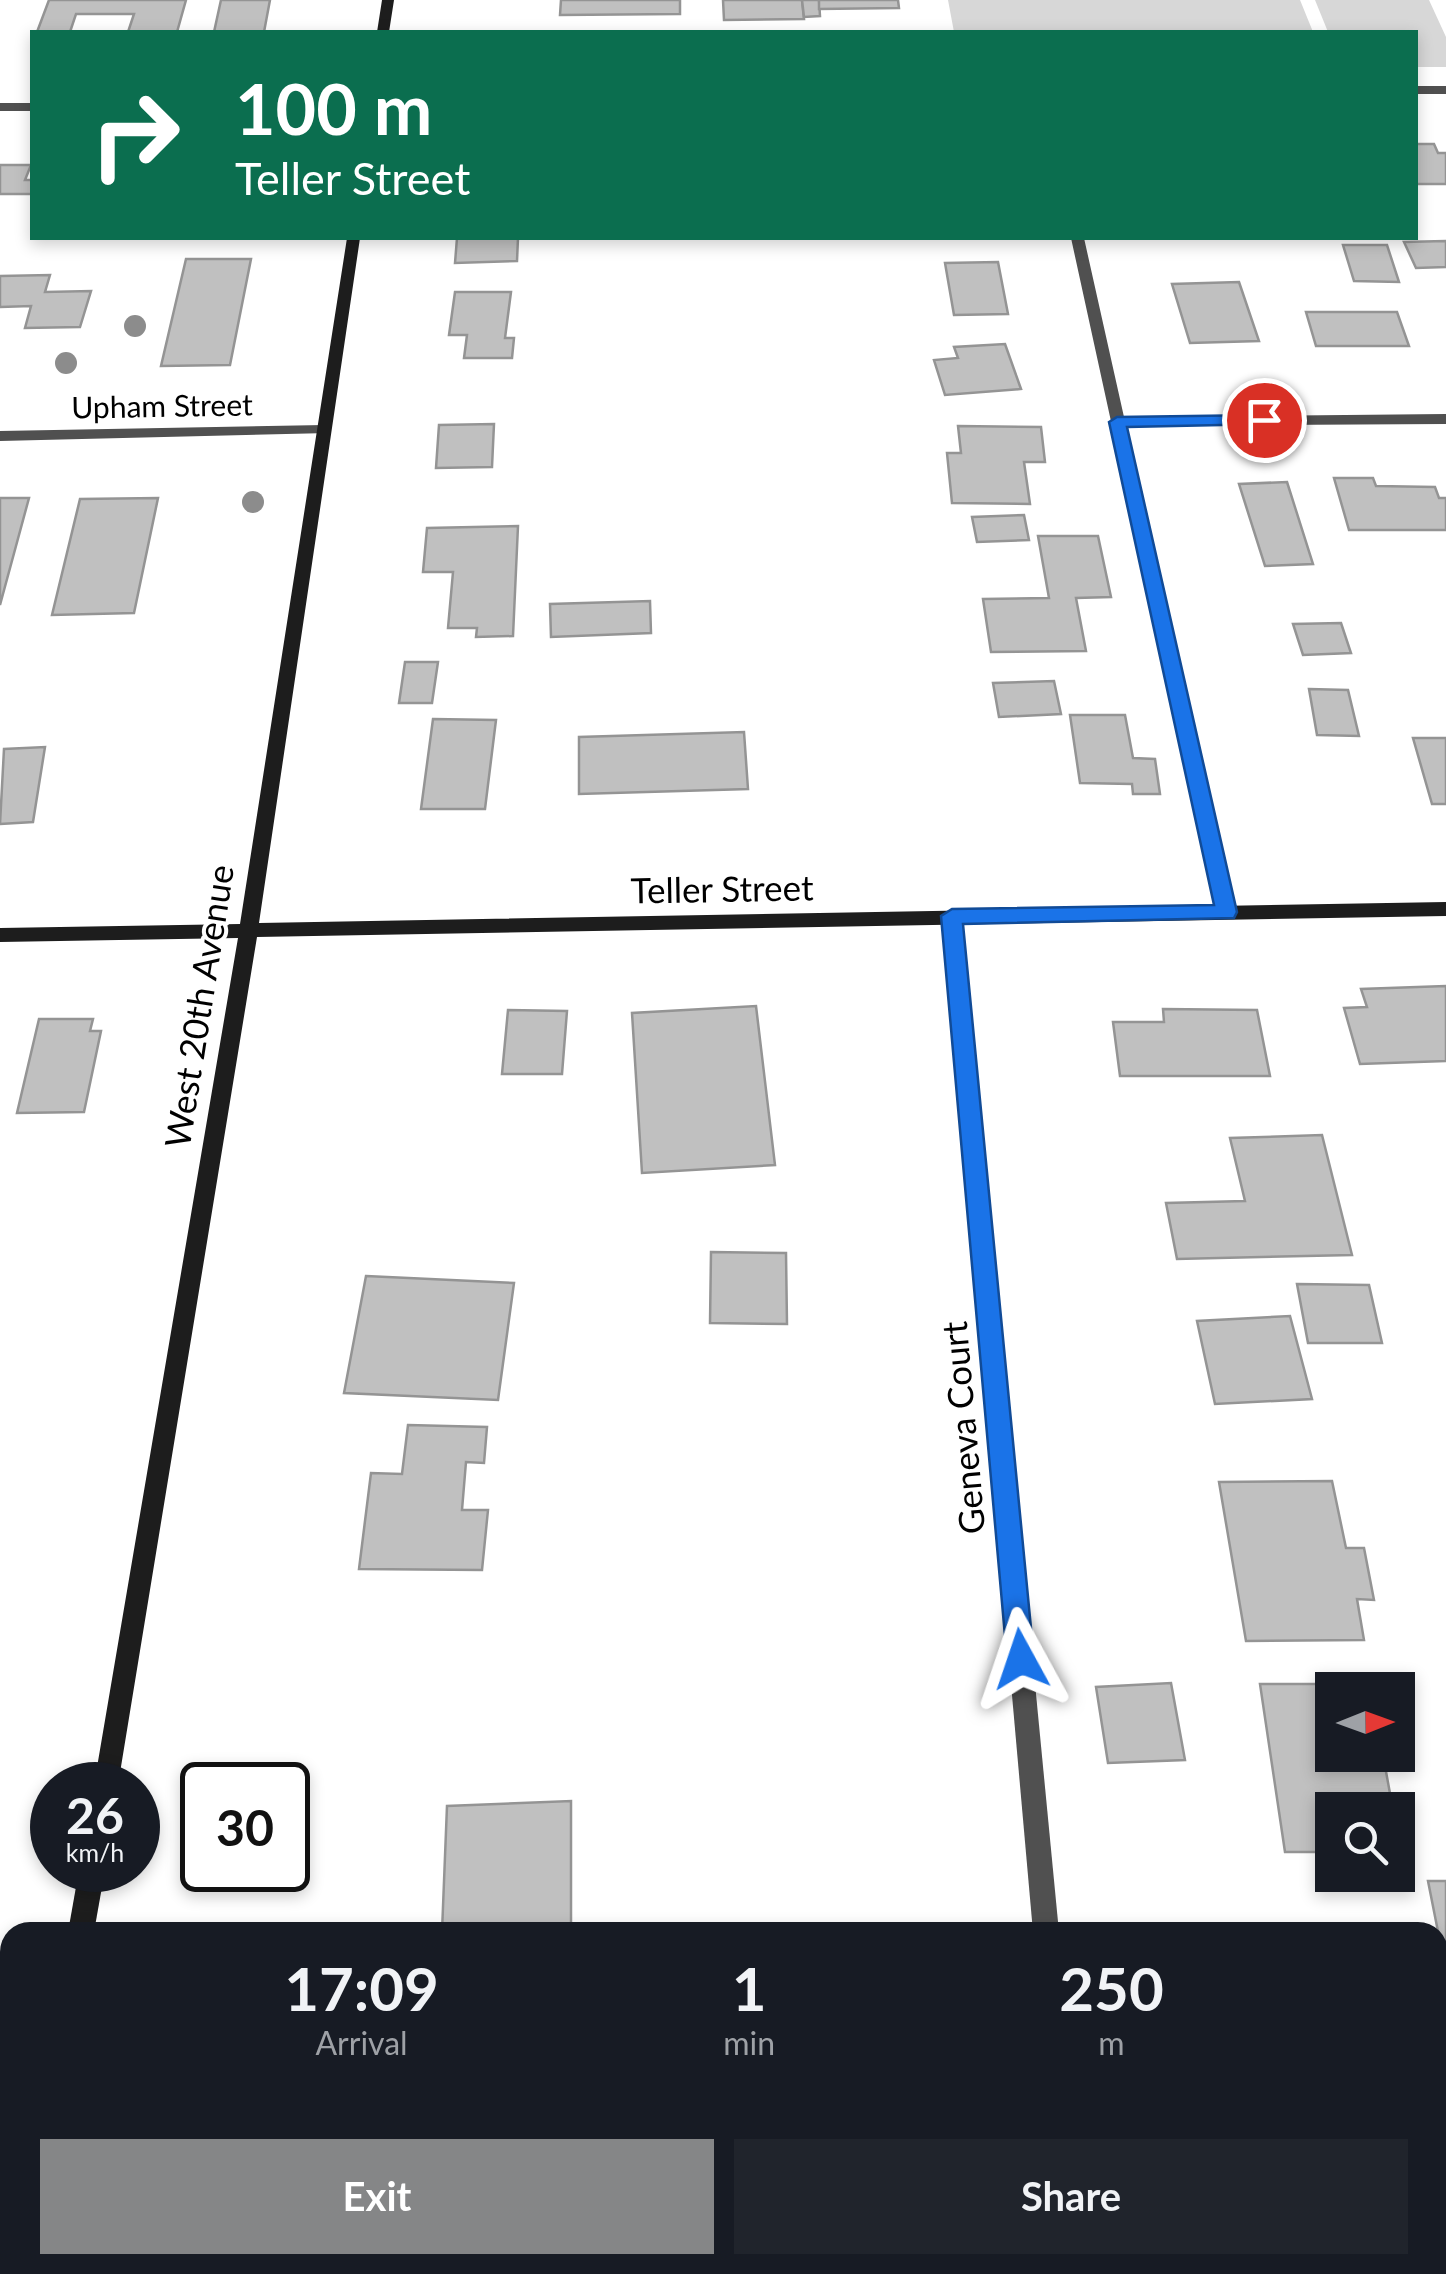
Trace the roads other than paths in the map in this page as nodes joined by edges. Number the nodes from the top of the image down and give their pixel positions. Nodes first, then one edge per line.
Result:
1 (388, 0) edge
2 (383, 30) edge
3 (1418, 90) edge
4 (1446, 90) edge
5 (30, 107) edge
6 (0, 108) edge
7 (353, 240) edge
8 (1077, 240) edge
9 (1446, 418) edge
10 (1117, 422) junction
11 (324, 430) junction
12 (0, 436) edge
13 (1446, 909) edge
14 (1226, 912) junction
15 (952, 916) junction
16 (249, 928) junction
17 (0, 935) edge
18 (110, 1762) edge
19 (88, 1892) edge
20 (84, 1922) edge
21 (1045, 1922) edge

1 - 2 street
3 - 4 street
5 - 6 street
7 - 11 street, West 20th Avenue
8 - 10 street
9 - 10 street
10 - 14 street
11 - 12 street, Upham Street
11 - 16 street, West 20th Avenue
13 - 14 street, Teller Street
14 - 15 street, Teller Street
15 - 16 street, Teller Street
15 - 21 street, Geneva Court
16 - 17 street, Teller Street
16 - 18 street, West 20th Avenue
19 - 20 street

